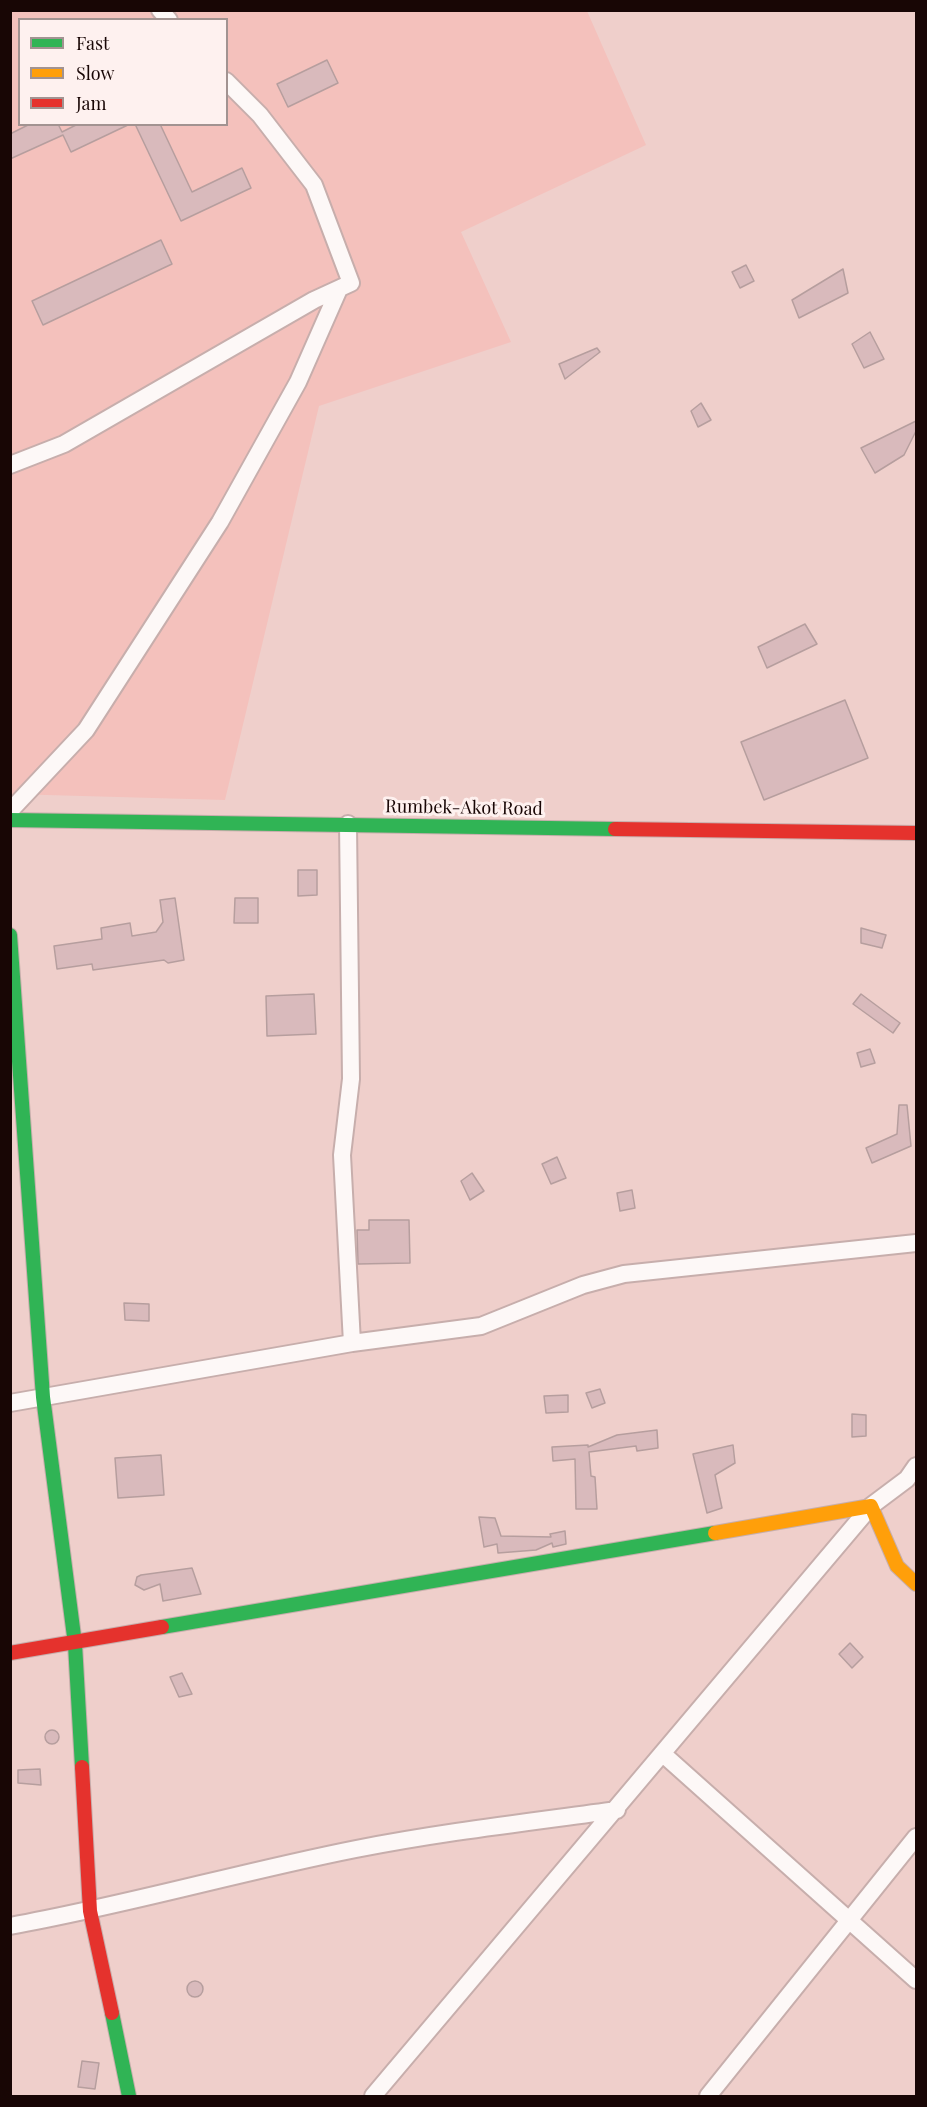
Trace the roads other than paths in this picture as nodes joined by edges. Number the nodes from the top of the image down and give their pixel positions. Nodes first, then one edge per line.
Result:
1 (228, 83) edge
2 (339, 289) junction
3 (10, 465) edge
4 (10, 811) edge
5 (10, 820) edge
6 (348, 824) junction
7 (916, 833) edge
8 (10, 935) edge
9 (18, 1150) edge
10 (916, 1243) edge
11 (352, 1343) junction
12 (43, 1397) junction
13 (10, 1402) edge
14 (916, 1466) edge
15 (871, 1506) junction
16 (916, 1584) edge
17 (75, 1644) junction
18 (10, 1653) edge
19 (663, 1755) junction
20 (617, 1810) junction
21 (916, 1837) edge
22 (90, 1911) junction
23 (848, 1921) junction
24 (10, 1926) edge
25 (916, 1980) edge
26 (129, 2097) edge
27 (374, 2097) edge
28 (708, 2097) edge

1 - 2 street
2 - 3 street
2 - 4 street
5 - 6 street, Rumbek-Akot Road
6 - 7 street, Rumbek-Akot Road
6 - 11 street
8 - 9 street
9 - 12 street
10 - 11 street
11 - 12 street
12 - 13 street
12 - 17 street
14 - 15 street
15 - 16 street
15 - 17 street
15 - 19 street
17 - 18 street
17 - 22 street
19 - 20 street
19 - 23 street
20 - 22 street
20 - 27 street
21 - 23 street
22 - 24 street
22 - 26 street
23 - 25 street
23 - 28 street

